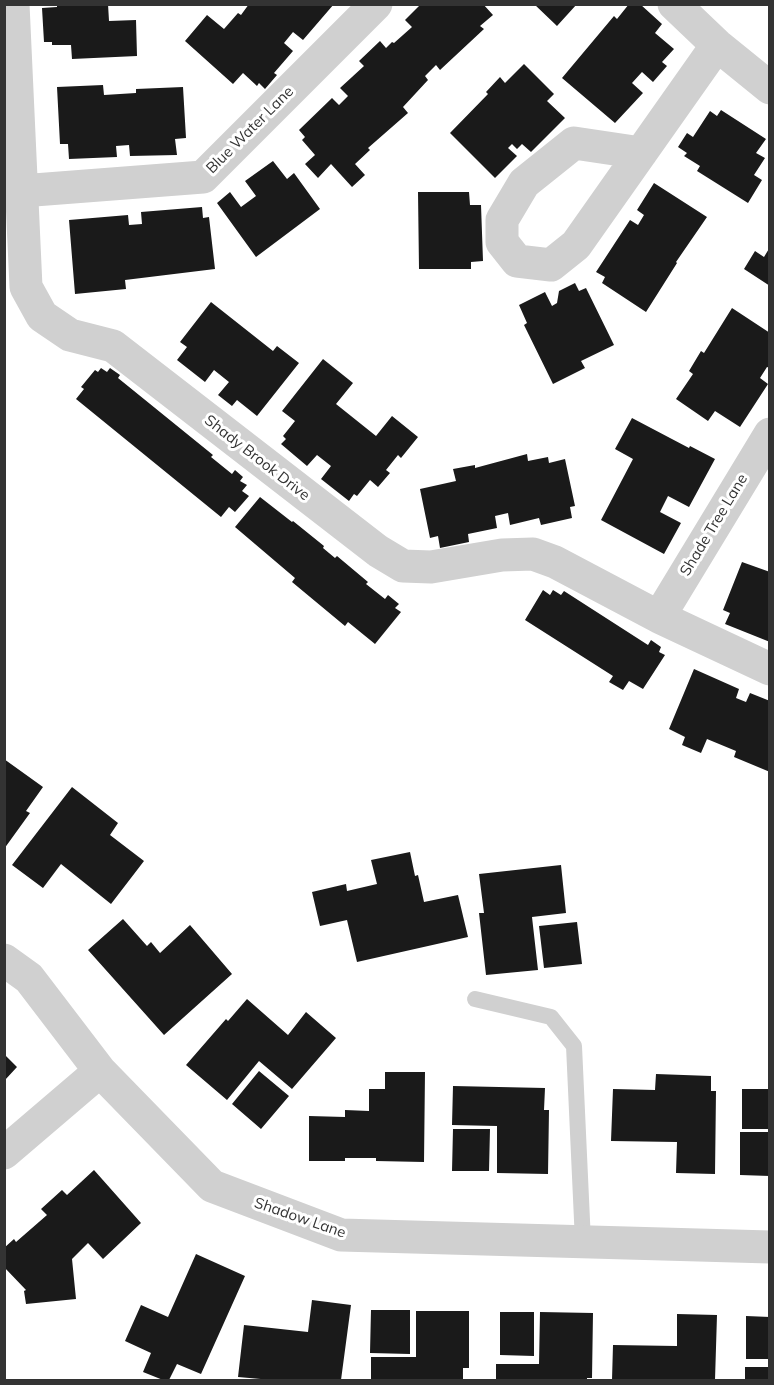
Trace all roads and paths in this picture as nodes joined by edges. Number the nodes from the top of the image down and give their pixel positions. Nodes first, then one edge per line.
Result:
1 (13, 4) edge
2 (376, 4) edge
3 (674, 4) edge
4 (717, 45) junction
5 (770, 88) edge
6 (641, 153) dead end
7 (21, 191) junction
8 (770, 434) edge
9 (659, 617) junction
10 (770, 669) edge
11 (4, 960) edge
12 (475, 999) dead end
13 (100, 1071) junction
14 (4, 1153) edge
15 (583, 1242) junction
16 (770, 1247) edge

1 - 7 street, Shady Brook Drive
2 - 7 street, Blue Water Lane
3 - 4 street
4 - 5 street
4 - 6 street
7 - 9 street, Shady Brook Drive
8 - 9 street, Shade Tree Lane
9 - 10 street, Shady Brook Drive
11 - 13 street, Shadow Lane
12 - 15 lane
13 - 14 street
13 - 15 street, Shadow Lane
15 - 16 street, Shadow Lane

